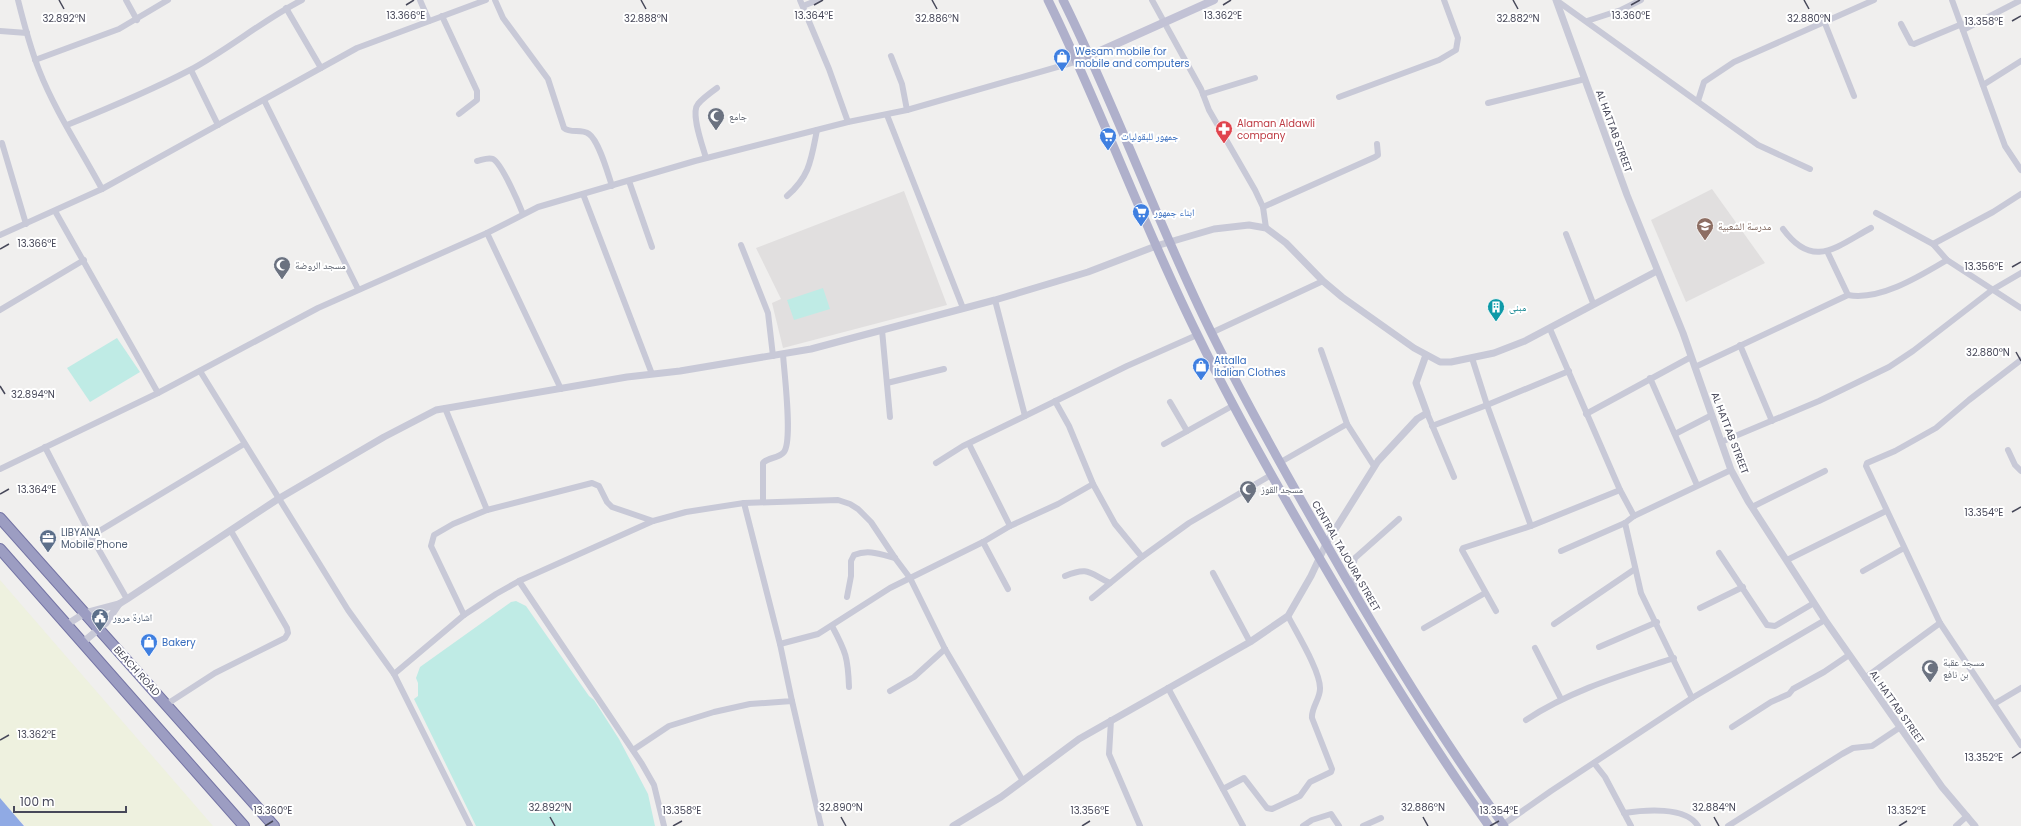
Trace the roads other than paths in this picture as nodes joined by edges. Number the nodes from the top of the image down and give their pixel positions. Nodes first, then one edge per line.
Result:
1 (18, 0) edge
2 (126, 0) edge
3 (168, 0) edge
4 (302, 0) edge
5 (420, 0) edge
6 (486, 0) edge
7 (495, 0) edge
8 (800, 0) edge
9 (818, 0) edge
10 (1048, 0) edge
11 (1063, 0) edge
12 (1152, 0) edge
13 (1214, 0) edge
14 (1444, 0) edge
15 (1556, 0) edge
16 (1641, 0) edge
17 (1874, 0) edge
18 (1952, 0) edge
19 (2021, 0) edge
20 (803, 6) junction
21 (286, 8) junction
22 (442, 16) junction
23 (137, 20) junction
24 (429, 21) junction
25 (1824, 21) junction
26 (1587, 22) junction
27 (1164, 24) junction
28 (1901, 24) dead end
29 (1963, 27) junction
30 (0, 31) edge
31 (27, 33) junction
32 (891, 56) dead end
33 (1090, 56) junction
34 (36, 60) junction
35 (1078, 61) junction
36 (2021, 61) edge
37 (321, 68) junction
38 (191, 70) junction
39 (1255, 78) dead end
40 (1585, 79) junction
41 (1983, 84) junction
42 (717, 88) dead end
43 (1203, 94) junction
44 (1854, 96) dead end
45 (1340, 97) dead end
46 (264, 100) junction
47 (1698, 101) junction
48 (1488, 103) dead end
49 (907, 110) junction
50 (459, 114) dead end
51 (887, 115) junction
52 (848, 122) junction
53 (67, 125) junction
54 (218, 125) junction
55 (816, 130) junction
56 (2, 143) dead end
57 (1377, 144) dead end
58 (706, 158) junction
59 (478, 161) dead end
60 (1810, 169) dead end
61 (2021, 170) edge
62 (629, 181) junction
63 (612, 186) junction
64 (102, 189) junction
65 (583, 194) junction
66 (2021, 194) edge
67 (787, 196) dead end
68 (1263, 207) junction
69 (55, 211) junction
70 (1876, 213) dead end
71 (524, 214) junction
72 (26, 224) junction
73 (1266, 228) junction
74 (1872, 228) dead end
75 (1783, 229) dead end
76 (487, 233) junction
77 (1566, 234) dead end
78 (0, 236) edge
79 (1169, 242) junction
80 (1933, 244) junction
81 (741, 245) dead end
82 (1156, 246) junction
83 (652, 247) dead end
84 (1827, 251) junction
85 (84, 260) junction
86 (1947, 260) junction
87 (1657, 271) junction
88 (2021, 273) edge
89 (1323, 281) junction
90 (358, 289) junction
91 (1992, 290) junction
92 (1848, 295) junction
93 (995, 300) junction
94 (1593, 303) junction
95 (963, 308) junction
96 (2021, 308) edge
97 (0, 310) edge
98 (1550, 329) junction
99 (882, 330) junction
100 (1211, 333) junction
101 (1197, 335) junction
102 (1740, 345) junction
103 (1320, 350) dead end
104 (783, 354) junction
105 (1426, 355) junction
106 (773, 356) junction
107 (1692, 357) junction
108 (1472, 358) junction
109 (2021, 360) edge
110 (1695, 367) junction
111 (944, 369) dead end
112 (200, 371) junction
113 (1569, 371) junction
114 (652, 374) junction
115 (1650, 378) junction
116 (887, 383) junction
117 (561, 389) junction
118 (158, 393) junction
119 (1055, 401) junction
120 (1170, 402) dead end
121 (1234, 405) junction
122 (1487, 405) junction
123 (445, 408) junction
124 (1427, 413) junction
125 (1586, 414) junction
126 (1712, 415) junction
127 (1025, 416) junction
128 (890, 417) dead end
129 (1772, 421) junction
130 (1347, 424) junction
131 (1432, 426) junction
132 (1187, 431) junction
133 (1675, 434) junction
134 (1720, 442) junction
135 (244, 444) junction
136 (969, 444) junction
137 (1164, 444) dead end
138 (45, 447) junction
139 (2008, 450) dead end
140 (936, 463) dead end
141 (1279, 463) junction
142 (1374, 466) junction
143 (0, 469) edge
144 (1731, 470) junction
145 (1824, 471) dead end
146 (2021, 471) edge
147 (1271, 474) junction
148 (1454, 477) dead end
149 (1093, 484) junction
150 (1697, 485) junction
151 (1620, 490) junction
152 (278, 499) junction
153 (763, 501) junction
154 (744, 503) junction
155 (1752, 507) junction
156 (487, 510) junction
157 (1886, 511) junction
158 (1634, 516) junction
159 (0, 518) edge
160 (1399, 519) dead end
161 (653, 521) junction
162 (1625, 524) junction
163 (1010, 526) junction
164 (1531, 526) junction
165 (232, 531) junction
166 (90, 536) junction
167 (983, 542) junction
168 (1326, 544) junction
169 (1904, 548) junction
170 (0, 549) edge
171 (1561, 551) dead end
172 (1719, 553) dead end
173 (1142, 557) junction
174 (894, 558) junction
175 (1319, 558) junction
176 (1787, 560) junction
177 (1635, 570) junction
178 (1863, 571) dead end
179 (1213, 573) dead end
180 (1065, 576) dead end
181 (910, 578) junction
182 (519, 581) junction
183 (1110, 583) junction
184 (1743, 587) junction
185 (1008, 588) dead end
186 (1485, 593) junction
187 (1355, 595) junction
188 (847, 597) dead end
189 (1092, 598) dead end
190 (127, 599) junction
191 (1814, 603) junction
192 (119, 604) junction
193 (1700, 608) dead end
194 (1496, 611) dead end
195 (85, 613) junction
196 (464, 615) junction
197 (1288, 616) junction
198 (1825, 620) junction
199 (1657, 622) junction
200 (1554, 624) dead end
201 (1940, 624) junction
202 (66, 625) junction
203 (832, 626) junction
204 (1424, 628) dead end
205 (100, 630) junction
206 (1250, 642) junction
207 (82, 643) junction
208 (780, 644) junction
209 (1599, 647) dead end
210 (1535, 648) dead end
211 (945, 649) junction
212 (1848, 655) junction
213 (1674, 658) junction
214 (394, 674) junction
215 (1864, 678) junction
216 (849, 687) dead end
217 (1168, 688) junction
218 (2021, 688) edge
219 (890, 691) dead end
220 (1692, 698) junction
221 (1561, 699) junction
222 (792, 702) junction
223 (167, 704) junction
224 (1994, 704) junction
225 (1111, 720) junction
226 (1526, 720) dead end
227 (1732, 727) dead end
228 (1899, 728) junction
229 (2021, 745) edge
230 (633, 750) junction
231 (1594, 763) junction
232 (1023, 781) junction
233 (1223, 789) junction
234 (1624, 813) junction
235 (1967, 816) junction
236 (1381, 818) dead end
237 (244, 826) edge
238 (274, 826) edge
239 (470, 826) edge
240 (664, 826) edge
241 (821, 826) edge
242 (953, 826) edge
243 (1140, 826) edge
244 (1243, 826) edge
245 (1303, 826) edge
246 (1339, 826) edge
247 (1363, 826) edge
248 (1489, 826) edge
249 (1503, 826) edge
250 (1631, 826) edge
251 (1698, 826) edge
252 (1728, 826) edge
253 (1956, 826) edge
254 (1975, 826) edge

1 - 31 street
2 - 23 street
3 - 23 street
4 - 21 street
5 - 24 street
6 - 22 street
7 - 63 street
8 - 20 street
9 - 20 street
10 - 35 main road
11 - 33 main road, CENTRAL TAJOURA STREET
12 - 27 street
13 - 27 main road
14 - 45 street
15 - 26 street
15 - 40 street, AL HATTAB STREET
16 - 26 street
17 - 25 street
18 - 29 street
19 - 29 street
20 - 52 street
21 - 37 street
21 - 38 street
22 - 24 street
22 - 50 street
23 - 34 street
24 - 37 street
25 - 44 street
25 - 47 street
26 - 47 street
27 - 33 main road
27 - 43 street
28 - 29 street
29 - 41 street
30 - 31 street
31 - 34 street
32 - 49 street
33 - 35 main road
33 - 79 main road, CENTRAL TAJOURA STREET
34 - 53 street
35 - 49 street
35 - 82 main road
36 - 41 street
37 - 46 street
38 - 53 street
38 - 54 street
39 - 43 street
40 - 48 street
40 - 87 street, AL HATTAB STREET
41 - 61 street
42 - 58 street
43 - 68 street
46 - 54 street
46 - 90 street
47 - 60 street
49 - 51 street
51 - 52 street
51 - 95 street
52 - 55 street
53 - 64 street
54 - 64 street
55 - 58 street
55 - 67 street
56 - 72 street
57 - 68 street
58 - 62 street
59 - 71 street
62 - 63 street
62 - 83 street
63 - 65 street
64 - 69 street
65 - 71 street
65 - 114 street
66 - 80 street
68 - 73 street
69 - 72 street
69 - 85 street
70 - 80 street
71 - 76 street
72 - 78 street
73 - 79 street
73 - 89 street
74 - 84 street
75 - 84 street
76 - 90 street
76 - 117 street
77 - 94 street
79 - 82 street
79 - 100 main road, CENTRAL TAJOURA STREET
80 - 86 street
81 - 106 street
82 - 93 street
82 - 101 main road
84 - 92 street
85 - 97 street
85 - 118 street
86 - 91 street
86 - 92 street
87 - 94 street
87 - 107 street, AL HATTAB STREET
88 - 91 street
89 - 100 street
89 - 105 street
90 - 112 street
91 - 96 street
91 - 129 street
92 - 102 street
93 - 95 street
93 - 127 street
94 - 98 street
95 - 99 street
98 - 108 street
98 - 113 street
99 - 104 street
99 - 116 street
100 - 141 main road, CENTRAL TAJOURA STREET
101 - 119 street
101 - 121 main road
102 - 110 street
102 - 129 street
103 - 130 street
104 - 106 street
104 - 153 street
105 - 108 street
105 - 124 street
106 - 114 street
107 - 110 street, AL HATTAB STREET
107 - 115 street
108 - 122 street
109 - 157 street
110 - 126 street, AL HATTAB STREET
111 - 116 street
112 - 118 street
112 - 135 street
113 - 122 street
113 - 125 street
114 - 117 street
115 - 125 street
115 - 133 street
116 - 128 street
117 - 123 street
118 - 138 street
119 - 127 street
119 - 149 street
120 - 132 street
121 - 132 street
121 - 147 main road
122 - 131 street
122 - 164 street
123 - 152 street
123 - 156 street
124 - 131 street
124 - 142 street
125 - 151 street
126 - 133 street
126 - 134 street, AL HATTAB STREET
127 - 136 street
129 - 134 street
130 - 141 street
130 - 142 street
131 - 148 street
132 - 137 street
133 - 150 street
134 - 144 street, AL HATTAB STREET
135 - 152 street
135 - 166 street
136 - 140 street
136 - 163 street
138 - 143 street
138 - 166 street
139 - 146 street
141 - 168 main road, CENTRAL TAJOURA STREET
142 - 168 street
144 - 150 street
144 - 155 street, AL HATTAB STREET
145 - 155 street
147 - 173 street
147 - 175 main road
149 - 163 street
149 - 173 street
150 - 158 street
151 - 158 street
151 - 164 street
152 - 165 street
152 - 214 street
153 - 154 street
153 - 174 street
154 - 161 street
154 - 208 street
155 - 176 street, AL HATTAB STREET
156 - 161 street
156 - 196 street
157 - 169 street
157 - 176 street
158 - 162 street
159 - 195 highway, BEACH ROAD
160 - 187 street
161 - 182 street
162 - 171 street
162 - 177 street
163 - 167 street
164 - 186 street
165 - 190 street
165 - 223 street
166 - 190 street
167 - 181 street
167 - 185 street
168 - 175 street
168 - 187 main road, CENTRAL TAJOURA STREET
169 - 178 street
169 - 201 street
170 - 202 highway
172 - 184 street
173 - 183 street
174 - 181 street
174 - 188 street
175 - 197 street
175 - 248 main road
176 - 191 street, AL HATTAB STREET
177 - 199 street
177 - 200 street
179 - 206 street
180 - 183 street
181 - 203 street
181 - 211 street
182 - 196 street
182 - 230 street
183 - 189 street
184 - 191 street
184 - 193 street
186 - 194 street
186 - 204 street
187 - 249 main road, CENTRAL TAJOURA STREET
190 - 192 street
191 - 198 street, AL HATTAB STREET
192 - 195 street
192 - 205 street
195 - 202 street
195 - 205 highway, BEACH ROAD
196 - 214 street
197 - 206 street
197 - 233 street
198 - 212 street, AL HATTAB STREET
198 - 220 street
199 - 209 street
199 - 213 street
201 - 215 street
201 - 224 street
202 - 207 highway
203 - 208 street
203 - 216 street
205 - 207 street
205 - 223 highway, BEACH ROAD
206 - 217 street
207 - 237 highway
208 - 222 street
210 - 221 street
211 - 219 street
211 - 232 street
212 - 215 street, AL HATTAB STREET
212 - 227 street
213 - 220 street
213 - 221 street
214 - 239 street
215 - 228 street, AL HATTAB STREET
217 - 225 street
217 - 233 street
218 - 224 street
220 - 231 street
221 - 226 street
222 - 230 street
222 - 241 street
223 - 238 highway, BEACH ROAD
224 - 229 street
225 - 232 street
225 - 243 street
228 - 235 street, AL HATTAB STREET
228 - 252 street
230 - 240 street
231 - 234 street
231 - 249 street
232 - 242 street
233 - 244 street
234 - 250 street
234 - 251 street
235 - 253 street
235 - 254 street, AL HATTAB STREET
236 - 247 street
245 - 246 street

